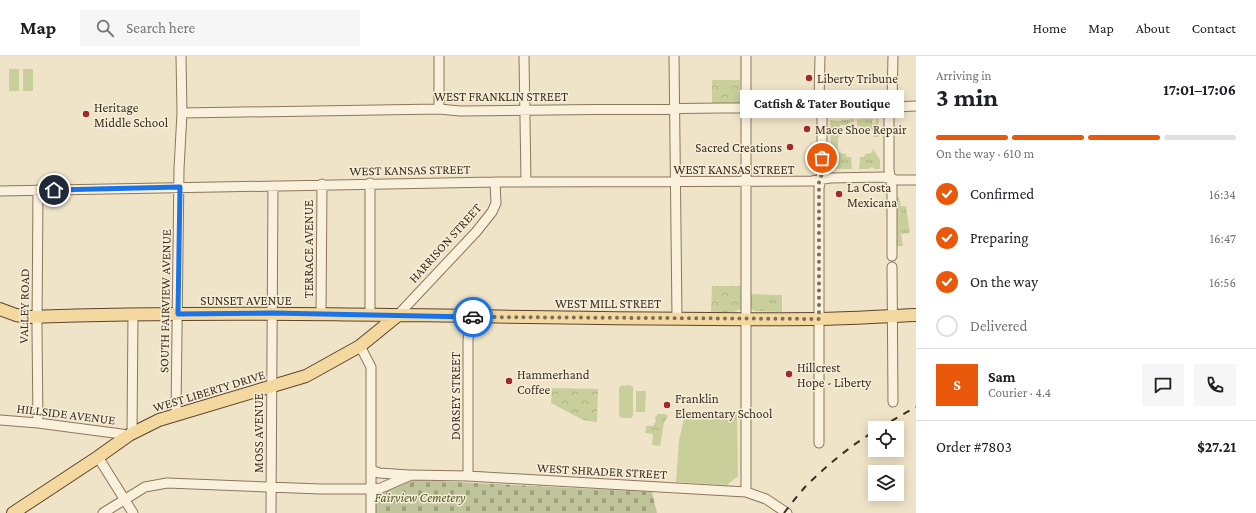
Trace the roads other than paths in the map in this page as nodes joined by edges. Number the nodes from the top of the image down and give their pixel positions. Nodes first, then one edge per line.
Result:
1 (181, 56) edge
2 (439, 56) edge
3 (524, 56) edge
4 (674, 56) edge
5 (746, 56) edge
6 (820, 56) edge
7 (894, 56) edge
8 (916, 106) edge
9 (746, 108) junction
10 (820, 108) junction
11 (891, 108) junction
12 (439, 109) junction
13 (675, 109) junction
14 (525, 110) junction
15 (182, 113) junction
16 (891, 178) junction
17 (820, 179) junction
18 (916, 180) edge
19 (676, 181) junction
20 (746, 181) junction
21 (495, 182) junction
22 (526, 182) junction
23 (370, 183) junction
24 (322, 184) junction
25 (274, 186) junction
26 (180, 187) junction
27 (38, 190) junction
28 (0, 191) edge
29 (892, 256) dead end
30 (892, 267) dead end
31 (0, 309) edge
32 (272, 313) junction
33 (132, 314) junction
34 (178, 314) junction
35 (321, 314) junction
36 (370, 315) junction
37 (916, 315) edge
38 (37, 316) junction
39 (397, 316) junction
40 (471, 316) junction
41 (893, 316) junction
42 (677, 318) junction
43 (746, 318) junction
44 (819, 319) junction
45 (360, 346) junction
46 (271, 386) junction
47 (893, 402) dead end
48 (176, 414) junction
49 (0, 420) edge
50 (38, 423) junction
51 (131, 434) junction
52 (819, 443) dead end
53 (98, 457) junction
54 (371, 470) junction
55 (411, 475) junction
56 (468, 476) junction
57 (271, 487) junction
58 (371, 489) junction
59 (746, 492) junction
60 (125, 499) junction
61 (13, 513) edge
62 (103, 513) edge
63 (133, 513) edge
64 (271, 513) edge
65 (371, 513) edge
66 (787, 513) edge

1 - 15 street, SOUTH FAIRVIEW AVENUE
2 - 12 street
3 - 14 street
4 - 13 street
5 - 9 street
6 - 10 street
7 - 11 street
8 - 11 street, WEST FRANKLIN STREET
9 - 10 street, WEST FRANKLIN STREET
9 - 13 street, WEST FRANKLIN STREET
9 - 20 street
10 - 11 street, WEST FRANKLIN STREET
10 - 17 street
11 - 16 street
12 - 14 street, WEST FRANKLIN STREET
12 - 15 street, WEST FRANKLIN STREET
13 - 14 street, WEST FRANKLIN STREET
13 - 19 street
14 - 22 street
15 - 26 street, SOUTH FAIRVIEW AVENUE
16 - 17 street, WEST KANSAS STREET
16 - 18 street, WEST KANSAS STREET
16 - 29 street
17 - 20 street, WEST KANSAS STREET
17 - 44 street
19 - 20 street, WEST KANSAS STREET
19 - 22 street, WEST KANSAS STREET
19 - 42 street
20 - 43 street
21 - 22 street, WEST KANSAS STREET
21 - 23 street, WEST KANSAS STREET
21 - 39 street, HARRISON STREET
23 - 24 street, WEST KANSAS STREET
23 - 36 street
24 - 25 street, WEST KANSAS STREET
24 - 35 street, TERRACE AVENUE
25 - 26 street, WEST KANSAS STREET
25 - 32 street, MOSS AVENUE
26 - 27 street, WEST KANSAS STREET
26 - 34 street, SOUTH FAIRVIEW AVENUE
27 - 28 street, WEST KANSAS STREET
27 - 38 street, VALLEY ROAD
30 - 41 street
31 - 38 main road, SUNSET AVENUE
32 - 34 main road, SUNSET AVENUE
32 - 35 main road, SUNSET AVENUE
32 - 46 street, MOSS AVENUE
33 - 34 main road, SUNSET AVENUE
33 - 38 main road, SUNSET AVENUE
33 - 51 street
34 - 48 street, SOUTH FAIRVIEW AVENUE
35 - 36 main road, SUNSET AVENUE
36 - 39 main road, SUNSET AVENUE
37 - 41 main road, WEST MILL STREET
38 - 50 street, VALLEY ROAD
39 - 40 main road, WEST MILL STREET
39 - 45 main road, WEST LIBERTY DRIVE
40 - 42 main road, WEST MILL STREET
40 - 56 street, DORSEY STREET
41 - 44 main road, WEST MILL STREET
41 - 47 street
42 - 43 main road, WEST MILL STREET
43 - 44 main road, WEST MILL STREET
43 - 59 street
44 - 52 street
45 - 46 main road, WEST LIBERTY DRIVE
45 - 54 street
46 - 48 main road, WEST LIBERTY DRIVE
46 - 57 street, MOSS AVENUE
48 - 51 main road, WEST LIBERTY DRIVE
49 - 50 street, HILLSIDE AVENUE
50 - 51 street, HILLSIDE AVENUE
51 - 53 main road, WEST LIBERTY DRIVE
53 - 60 street
53 - 61 main road, WEST LIBERTY DRIVE
54 - 55 street, WEST SHRADER STREET
54 - 58 street
55 - 56 street, WEST SHRADER STREET
55 - 58 street, WEST SHRADER STREET
56 - 59 street, WEST SHRADER STREET
57 - 58 street, WEST SHRADER STREET
57 - 60 street, WEST SHRADER STREET
57 - 64 street, MOSS AVENUE
58 - 65 street
59 - 66 street, WEST SHRADER STREET
60 - 62 street, WEST SHRADER STREET
60 - 63 street

